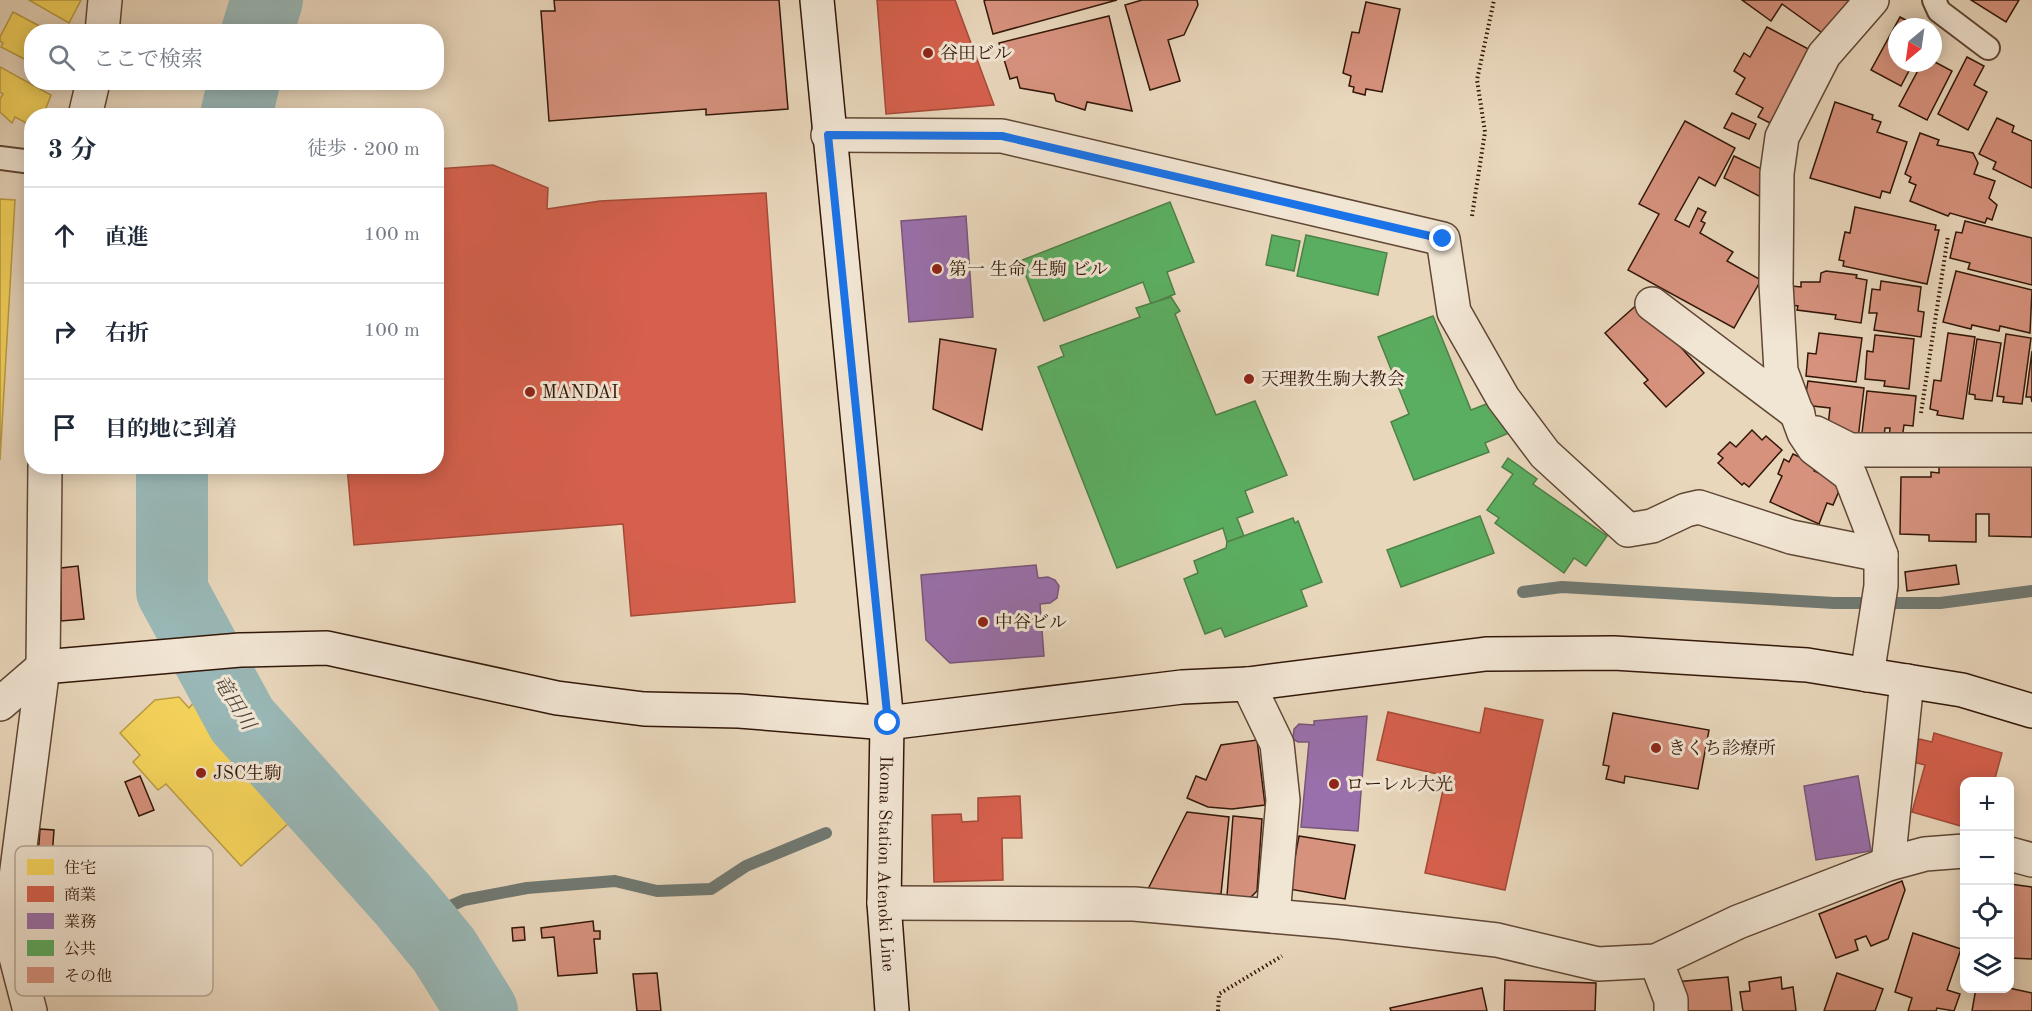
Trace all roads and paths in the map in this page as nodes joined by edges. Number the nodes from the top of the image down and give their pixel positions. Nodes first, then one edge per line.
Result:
1 (105, 0) edge
2 (817, 0) edge
3 (1494, 0) edge
4 (1872, 0) edge
5 (1934, 0) edge
6 (103, 24) edge
7 (1988, 48) dead end
8 (91, 90) edge
9 (87, 108) edge
10 (828, 135) junction
11 (0, 158) edge
12 (24, 161) edge
13 (1948, 236) dead end
14 (1443, 239) junction
15 (1652, 304) dead end
16 (1799, 417) junction
17 (2032, 450) edge
18 (1916, 452) junction
19 (45, 474) edge
20 (1881, 571) junction
21 (43, 667) junction
22 (1867, 675) junction
23 (1907, 681) junction
24 (1248, 684) junction
25 (0, 705) edge
26 (2032, 711) edge
27 (888, 723) junction
28 (20, 846) edge
29 (1960, 851) edge
30 (2014, 855) edge
31 (2032, 860) edge
32 (1888, 864) junction
33 (15, 885) edge
34 (884, 903) junction
35 (1273, 916) junction
36 (1290, 951) dead end
37 (15, 954) edge
38 (1656, 961) junction
39 (26, 996) edge
40 (30, 1011) edge
41 (892, 1011) edge
42 (1218, 1011) edge
43 (1671, 1011) edge

1 - 6 street
2 - 10 street, Ikoma Station Atenoki Line
3 - 14 path
4 - 16 street
5 - 7 lane
8 - 9 street
10 - 14 street
10 - 27 street, Ikoma Station Atenoki Line
11 - 12 lane
13 - 18 path
14 - 20 street
15 - 16 street
16 - 18 street
16 - 20 street
17 - 18 street
19 - 21 street
20 - 22 street
21 - 25 street
21 - 27 street
21 - 28 street
22 - 23 street
22 - 24 street
23 - 26 street
23 - 32 street
24 - 27 street
24 - 35 street
27 - 34 street, Ikoma Station Atenoki Line
29 - 32 street
30 - 31 street
32 - 38 street
33 - 37 street
34 - 35 street
34 - 41 street, Ikoma Station Atenoki Line
35 - 38 street
36 - 42 path
38 - 43 street
39 - 40 street

